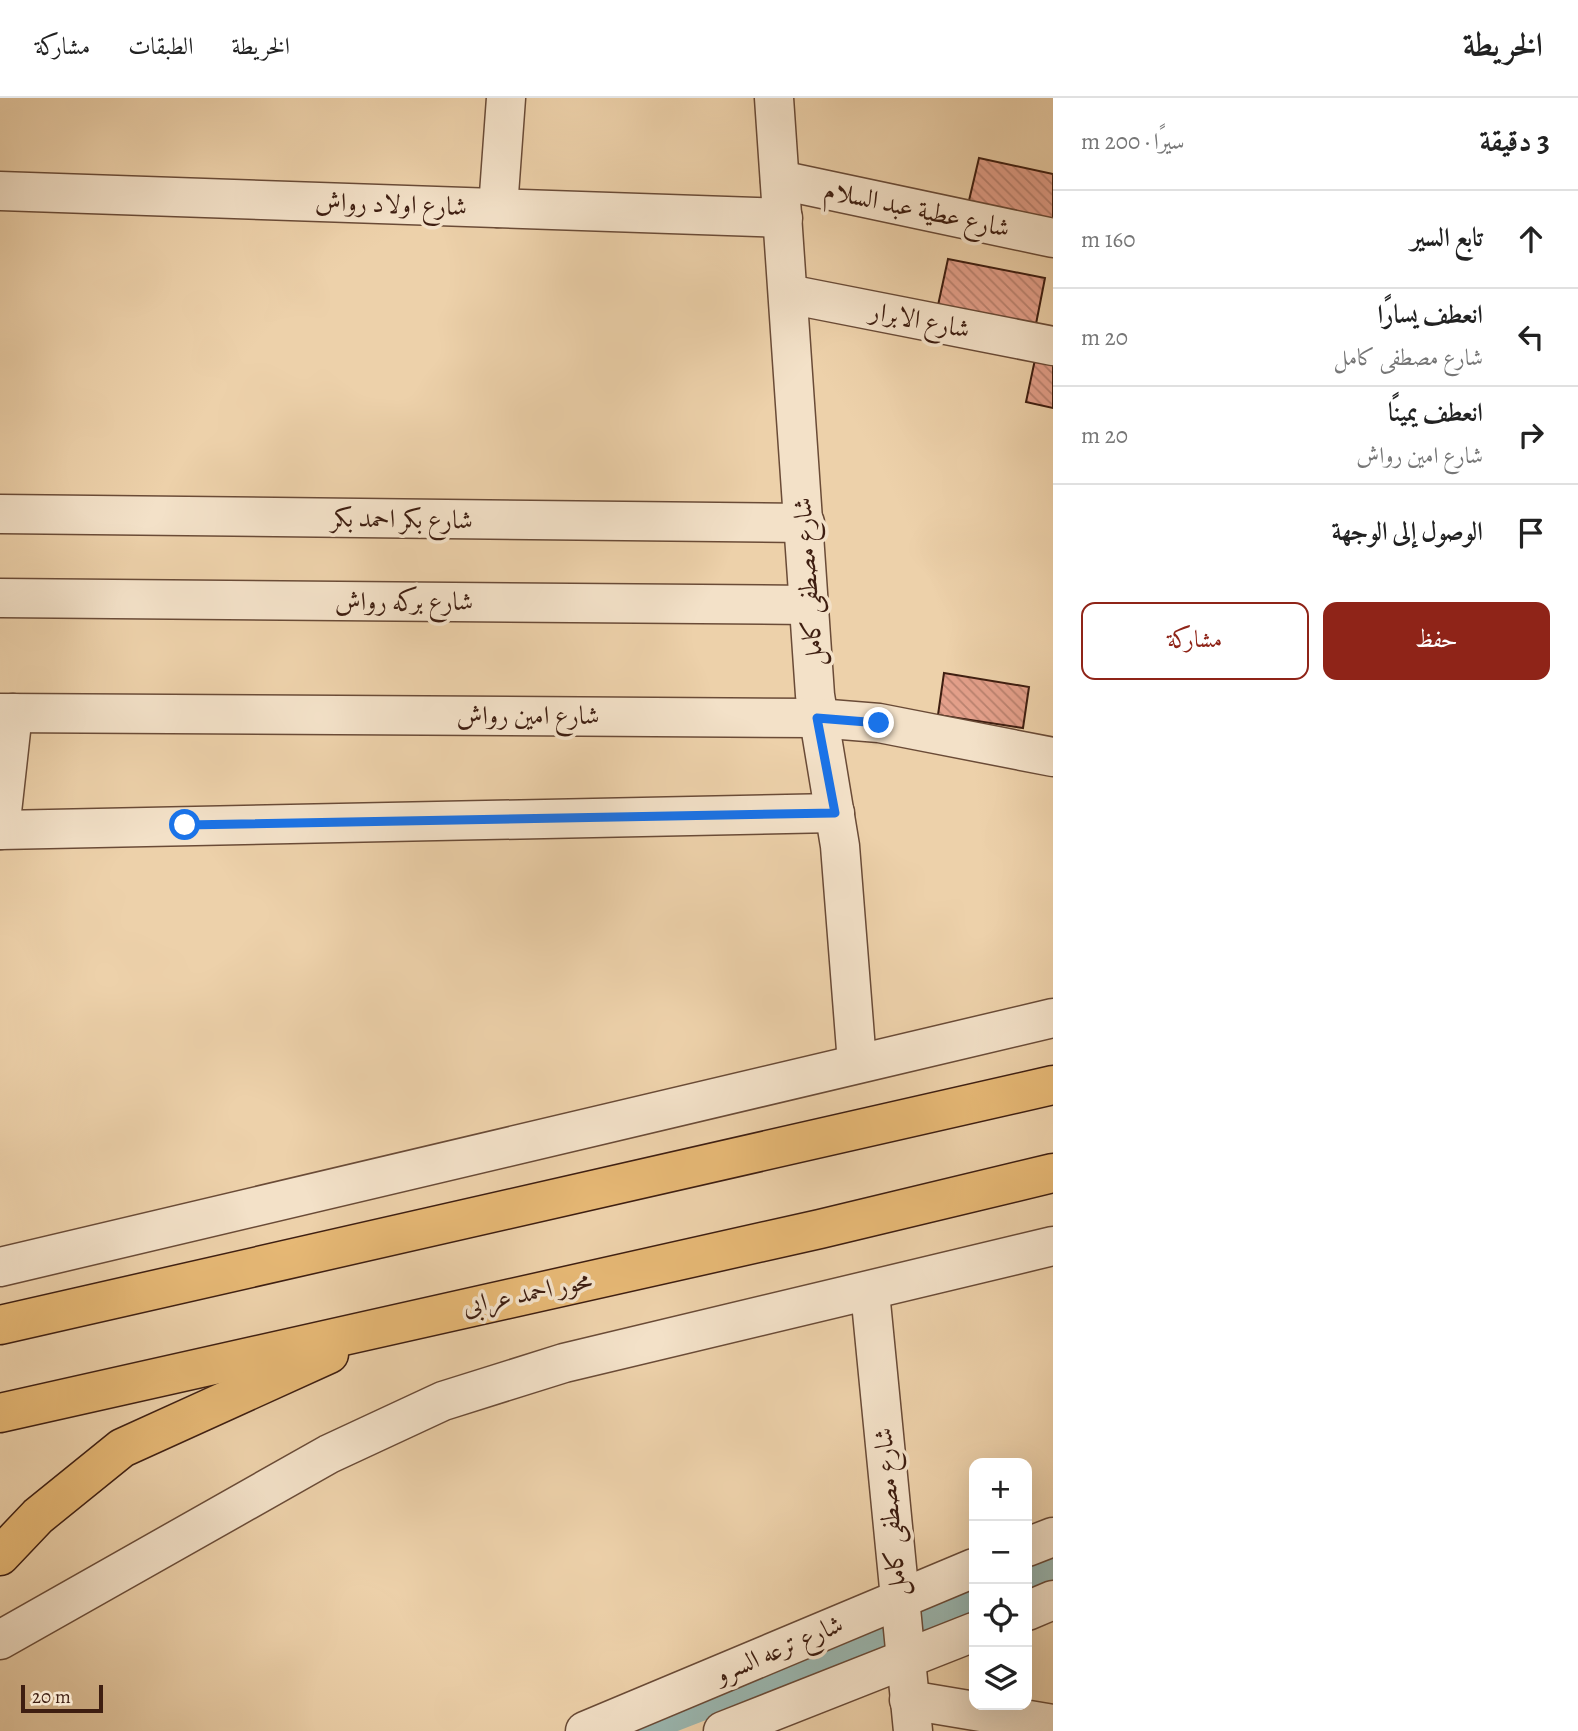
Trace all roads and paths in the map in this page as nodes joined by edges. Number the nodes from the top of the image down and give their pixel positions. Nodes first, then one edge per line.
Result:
1 (506, 98) edge
2 (774, 98) edge
3 (780, 180) junction
4 (0, 191) edge
5 (498, 208) junction
6 (783, 218) junction
7 (1053, 238) edge
8 (788, 294) junction
9 (1053, 346) edge
10 (0, 514) edge
11 (805, 523) junction
12 (0, 598) edge
13 (809, 605) junction
14 (6, 713) edge
15 (817, 718) junction
16 (1053, 757) edge
17 (835, 813) junction
18 (0, 830) edge
19 (1053, 1018) edge
20 (857, 1063) junction
21 (1053, 1085) edge
22 (1053, 1173) edge
23 (1053, 1246) edge
24 (0, 1267) edge
25 (870, 1292) junction
26 (404, 1320) junction
27 (0, 1325) edge
28 (98, 1391) junction
29 (0, 1413) edge
30 (122, 1448) junction
31 (1053, 1537) edge
32 (1032, 1545) edge
33 (0, 1556) edge
34 (969, 1570) edge
35 (1053, 1600) edge
36 (898, 1604) junction
37 (1032, 1609) edge
38 (969, 1634) edge
39 (0, 1640) edge
40 (904, 1660) junction
41 (911, 1715) edge
42 (1053, 1724) edge
43 (585, 1731) edge
44 (723, 1731) edge

1 - 5 street
2 - 3 street, شارع مصطفى كامل
3 - 6 street, شارع مصطفى كامل
3 - 7 street, شارع عطية عبد السلام
4 - 5 street, شارع اولاد رواش
5 - 6 street, شارع اولاد رواش
6 - 8 street, شارع مصطفى كامل
8 - 9 street, شارع الابرار
8 - 11 street, شارع مصطفى كامل
10 - 11 street, شارع بكر احمد بكر
11 - 13 street, شارع مصطفى كامل
12 - 13 street, شارع بركه رواش
13 - 15 street, شارع مصطفى كامل
14 - 15 street, شارع امين رواش
14 - 18 street
15 - 16 street, شارع امين رواش
15 - 17 street, شارع مصطفى كامل
17 - 18 street
17 - 20 street, شارع مصطفى كامل
19 - 20 street
20 - 24 street
21 - 27 highway
22 - 26 highway, محور احمد عرابى
23 - 25 street
25 - 36 street, شارع مصطفى كامل
25 - 39 street
26 - 28 highway, محور احمد عرابى
26 - 30 highway
28 - 29 highway, محور احمد عرابى
28 - 30 highway
30 - 33 highway
31 - 32 street
34 - 36 street, شارع ترعه السرو
35 - 37 street
36 - 40 street, شارع مصطفى كامل
36 - 43 street, شارع ترعه السرو
38 - 40 street, شارع ترعه السرو
40 - 41 street, شارع مصطفى كامل
40 - 44 street, شارع ترعه السرو
41 - 42 street

